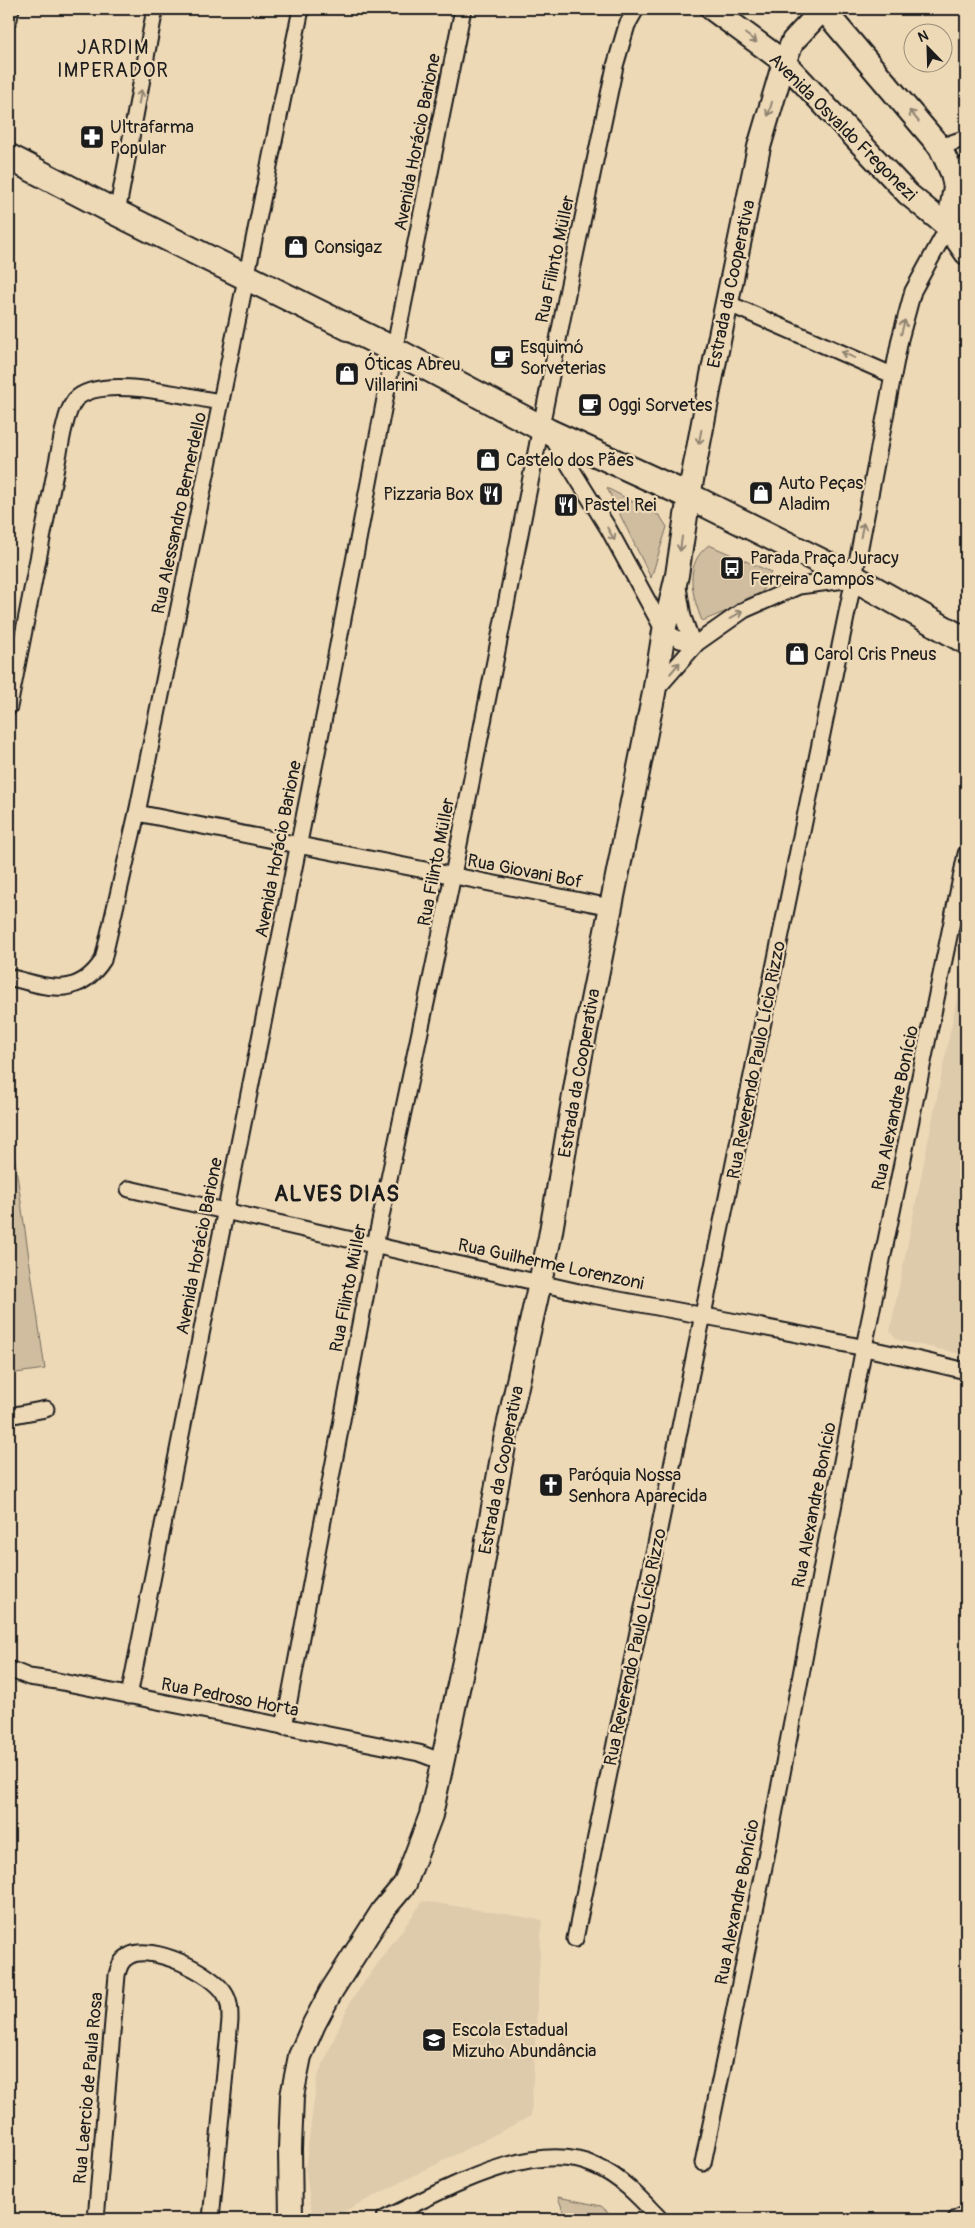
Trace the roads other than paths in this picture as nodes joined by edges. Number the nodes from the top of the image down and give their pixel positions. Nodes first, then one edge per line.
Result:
1 (11, 9) edge
2 (155, 9) edge
3 (301, 9) edge
4 (463, 9) edge
5 (636, 9) edge
6 (712, 9) edge
7 (823, 9) edge
8 (9, 18) edge
9 (784, 62) junction
10 (966, 138) edge
11 (940, 147) junction
12 (9, 157) edge
13 (966, 164) edge
14 (955, 187) junction
15 (117, 213) junction
16 (948, 227) junction
17 (966, 252) edge
18 (247, 276) junction
19 (727, 303) junction
20 (394, 350) junction
21 (892, 375) junction
22 (221, 402) junction
23 (545, 430) junction
24 (689, 496) junction
25 (677, 575) junction
26 (854, 578) junction
27 (664, 631) junction
28 (966, 641) edge
29 (694, 642) junction
30 (654, 693) junction
31 (9, 707) edge
32 (137, 813) junction
33 (297, 845) junction
34 (966, 854) edge
35 (453, 875) junction
36 (611, 907) junction
37 (9, 977) edge
38 (129, 1189) dead end
39 (225, 1212) junction
40 (376, 1245) junction
41 (539, 1281) junction
42 (705, 1315) junction
43 (864, 1347) junction
44 (966, 1371) edge
45 (46, 1409) dead end
46 (9, 1416) edge
47 (9, 1669) edge
48 (129, 1696) junction
49 (284, 1727) junction
50 (443, 1762) junction
51 (575, 1939) dead end
52 (703, 2163) dead end
53 (96, 2219) edge
54 (211, 2219) edge
55 (291, 2219) edge
56 (384, 2219) edge
57 (660, 2219) edge

1 - 8 street
15 -> 2 street
3 - 18 street, Rua Alessandro Bernerdello
4 - 20 street, Avenida Horácio Barione
5 - 23 street, Rua Filinto Müller
6 -> 9 street, Avenida Osvaldo Fregonezi
7 - 9 street, Estrada da Cooperativa
11 -> 7 street
9 - 16 street, Avenida Osvaldo Fregonezi
9 -> 19 street, Estrada da Cooperativa
10 - 11 street
11 - 14 street
12 - 15 main road
13 - 14 street
14 - 16 street, Rua Reverendo Paulo Lício Rizzo
15 - 18 main road
16 - 17 street, Avenida Osvaldo Fregonezi
21 -> 16 street, Rua Reverendo Paulo Lício Rizzo
18 - 20 main road
18 - 22 street, Rua Alessandro Bernerdello
21 -> 19 street
19 -> 24 street, Estrada da Cooperativa
20 - 23 main road
20 - 33 street, Avenida Horácio Barione
26 -> 21 street, Rua Reverendo Paulo Lício Rizzo
22 - 31 street
22 - 32 street, Rua Alessandro Bernerdello
23 - 24 main road
23 -> 27 street
23 - 35 street, Rua Filinto Müller
24 -> 25 street, Estrada da Cooperativa
24 - 26 main road
25 - 27 street, Estrada da Cooperativa
25 - 29 street, Estrada da Cooperativa
26 - 28 main road
29 -> 26 street
26 - 42 street, Rua Reverendo Paulo Lício Rizzo
27 - 29 street
27 - 30 street, Estrada da Cooperativa
30 -> 29 street, Estrada da Cooperativa
30 - 36 street, Estrada da Cooperativa
32 - 33 street, Rua Giovani Bof
32 - 37 street, Rua Alessandro Bernerdello
33 - 35 street, Rua Giovani Bof
33 - 39 street, Avenida Horácio Barione
34 - 43 street, Rua Alexandre Bonício
35 - 36 street, Rua Giovani Bof
35 - 40 street, Rua Filinto Müller
36 - 41 street, Estrada da Cooperativa
38 - 39 street, Rua Guilherme Lorenzoni
39 - 40 street, Rua Guilherme Lorenzoni
39 - 48 street, Avenida Horácio Barione
40 - 41 street, Rua Guilherme Lorenzoni
40 - 49 street, Rua Filinto Müller
41 - 42 street, Rua Guilherme Lorenzoni
41 - 50 street, Estrada da Cooperativa
42 - 43 street, Rua Guilherme Lorenzoni
42 - 51 street, Rua Reverendo Paulo Lício Rizzo
43 - 44 street, Rua Guilherme Lorenzoni
43 - 52 street, Rua Alexandre Bonício
45 - 46 street
47 - 48 street, Rua Pedroso Horta
48 - 49 street, Rua Pedroso Horta
49 - 50 street, Rua Pedroso Horta
50 - 55 street, Estrada da Cooperativa
53 - 54 street, Rua Laercio de Paula Rosa
56 - 57 street

